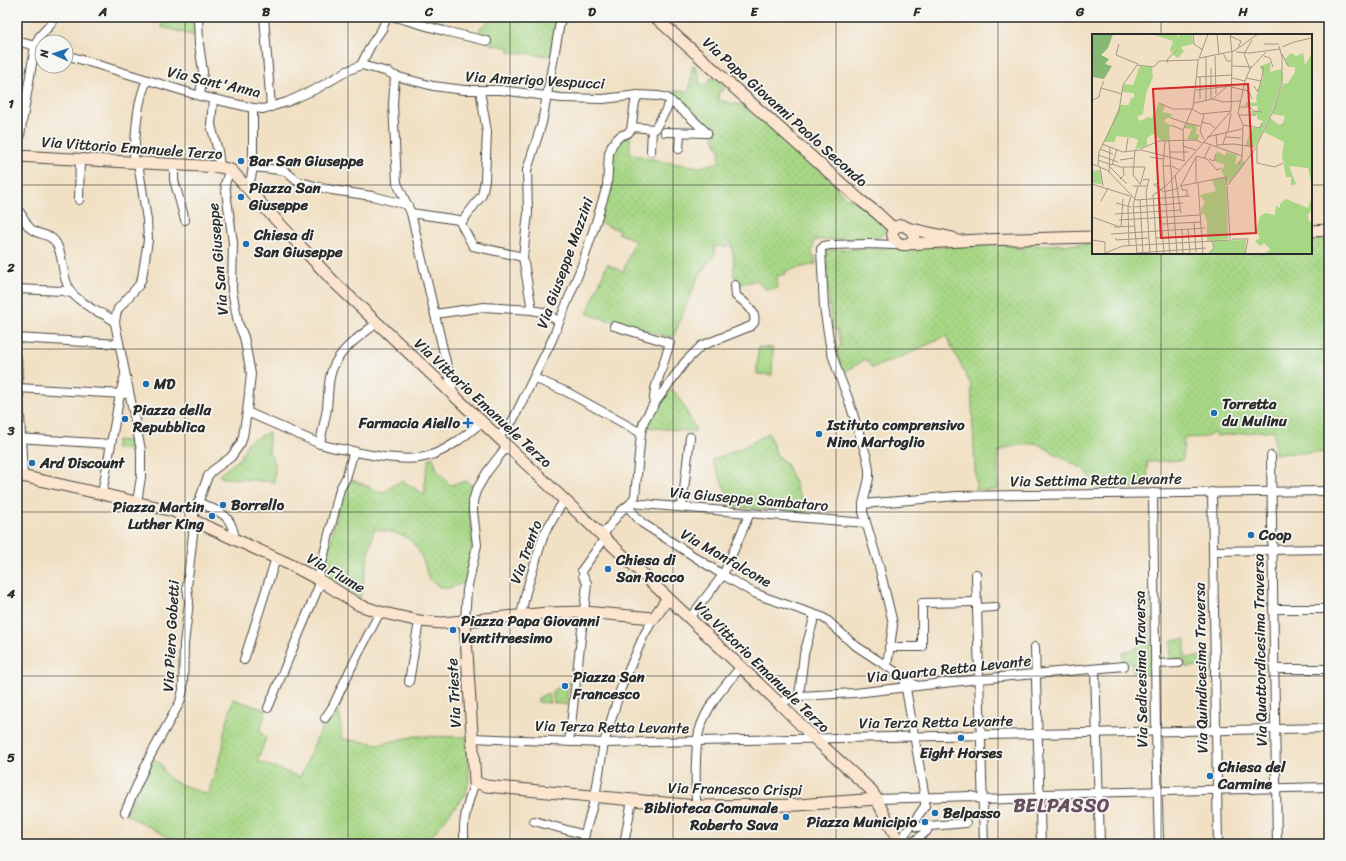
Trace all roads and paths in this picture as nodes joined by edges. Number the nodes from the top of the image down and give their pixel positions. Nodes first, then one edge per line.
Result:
1 (54, 17) edge
2 (198, 17) edge
3 (264, 17) edge
4 (387, 17) edge
5 (395, 17) edge
6 (561, 17) edge
7 (655, 17) edge
8 (41, 34) edge
9 (487, 40) dead end
10 (17, 41) edge
11 (34, 46) edge
12 (74, 57) edge
13 (361, 65) junction
14 (34, 72) edge
15 (395, 76) junction
16 (147, 80) junction
17 (480, 90) junction
18 (638, 95) junction
19 (200, 96) junction
20 (547, 96) junction
21 (213, 99) junction
22 (671, 101) junction
23 (271, 107) junction
24 (253, 108) junction
25 (632, 127) junction
26 (652, 129) junction
27 (665, 132) dead end
28 (680, 132) junction
29 (679, 149) dead end
30 (651, 151) dead end
31 (17, 155) edge
32 (80, 159) junction
33 (138, 163) junction
34 (174, 165) junction
35 (220, 167) junction
36 (253, 167) junction
37 (231, 170) junction
38 (247, 186) junction
39 (79, 200) dead end
40 (408, 205) junction
41 (17, 209) edge
42 (411, 213) junction
43 (185, 220) dead end
44 (461, 223) junction
45 (895, 228) junction
46 (912, 229) junction
47 (1329, 230) edge
48 (1312, 231) edge
49 (1092, 237) edge
50 (980, 240) junction
51 (869, 244) junction
52 (902, 244) junction
53 (523, 257) junction
54 (735, 285) dead end
55 (17, 289) edge
56 (71, 293) junction
57 (532, 310) junction
58 (435, 314) junction
59 (559, 322) junction
60 (115, 323) junction
61 (377, 323) junction
62 (614, 326) dead end
63 (17, 338) edge
64 (119, 344) junction
65 (17, 358) edge
66 (126, 373) junction
67 (534, 378) junction
68 (18, 388) edge
69 (120, 394) junction
70 (129, 394) junction
71 (454, 396) junction
72 (652, 407) junction
73 (247, 412) junction
74 (482, 422) junction
75 (641, 433) junction
76 (690, 437) dead end
77 (19, 438) edge
78 (498, 438) junction
79 (111, 444) junction
80 (320, 444) junction
81 (507, 446) junction
82 (354, 451) junction
83 (1271, 456) dead end
84 (20, 475) edge
85 (1329, 491) edge
86 (1212, 492) junction
87 (1271, 492) junction
88 (1153, 493) junction
89 (102, 494) junction
90 (564, 500) junction
91 (137, 502) junction
92 (198, 502) junction
93 (863, 504) junction
94 (629, 505) junction
95 (682, 507) junction
96 (750, 513) junction
97 (192, 520) junction
98 (865, 523) junction
99 (604, 537) junction
100 (235, 540) junction
101 (1329, 549) edge
102 (1272, 550) junction
103 (1213, 551) junction
104 (276, 558) junction
105 (976, 574) dead end
106 (723, 575) junction
107 (320, 580) junction
108 (668, 598) junction
109 (977, 605) junction
110 (995, 607) dead end
111 (1273, 609) junction
112 (1329, 609) edge
113 (380, 612) junction
114 (584, 612) junction
115 (521, 615) junction
116 (815, 615) junction
117 (654, 618) junction
118 (689, 619) junction
119 (418, 621) junction
120 (466, 621) junction
121 (890, 647) junction
122 (1035, 647) dead end
123 (244, 660) dead end
124 (1179, 663) dead end
125 (1155, 664) junction
126 (887, 665) junction
127 (1124, 666) dead end
128 (741, 667) junction
129 (1095, 669) junction
130 (1274, 669) junction
131 (1329, 669) edge
132 (1036, 674) junction
133 (904, 676) junction
134 (979, 679) junction
135 (409, 682) dead end
136 (917, 686) junction
137 (905, 687) junction
138 (798, 696) junction
139 (779, 703) junction
140 (268, 708) dead end
141 (325, 718) dead end
142 (1329, 728) edge
143 (1275, 730) junction
144 (1216, 731) junction
145 (1097, 732) junction
146 (1156, 732) junction
147 (1038, 734) junction
148 (981, 735) junction
149 (914, 736) junction
150 (472, 738) junction
151 (814, 738) junction
152 (568, 742) junction
153 (697, 742) junction
154 (604, 743) junction
155 (475, 782) junction
156 (1329, 787) edge
157 (1276, 788) junction
158 (1217, 789) junction
159 (1158, 791) junction
160 (1098, 792) junction
161 (1041, 794) junction
162 (595, 797) junction
163 (925, 798) junction
164 (877, 799) junction
165 (632, 800) junction
166 (983, 800) junction
167 (696, 806) junction
168 (125, 812) dead end
169 (534, 821) dead end
170 (912, 823) junction
171 (966, 823) dead end
172 (928, 826) junction
173 (585, 835) junction
174 (899, 843) edge
175 (465, 844) edge
176 (582, 844) edge
177 (624, 844) edge
178 (911, 844) edge
179 (984, 844) edge
180 (1041, 844) edge
181 (1100, 844) edge
182 (1160, 844) edge
183 (1218, 844) edge
184 (1277, 844) edge

1 - 8 street
2 - 19 street
3 - 23 street
4 - 13 street
5 - 9 street
6 - 20 street
7 - 45 street, Via Papa Giovanni Paolo Secondo
10 - 11 street
12 - 16 street, Via Sant'Anna
13 - 15 street
13 - 23 street, Via Sant'Anna
14 - 31 street
15 - 17 street, Via Amerigo Vespucci
15 - 40 street
16 - 19 street, Via Sant'Anna
16 - 33 street
17 - 20 street, Via Amerigo Vespucci
17 - 44 street
18 - 20 street, Via Amerigo Vespucci
18 - 22 street, Via Amerigo Vespucci
18 - 25 street
19 - 21 street, Via Sant'Anna
20 - 53 street
21 - 24 street, Via Sant'Anna
21 - 35 street
22 - 26 street
22 - 28 street, Via Amerigo Vespucci
23 - 24 street, Via Sant'Anna
24 - 36 street
25 - 26 street
25 - 59 street, Via Giuseppe Mazzini
26 - 30 street
27 - 28 street
28 - 29 street
31 - 32 street, Via Vittorio Emanuele Terzo
32 - 33 street, Via Vittorio Emanuele Terzo
32 - 39 street
33 - 34 street, Via Vittorio Emanuele Terzo
33 - 60 street
34 - 35 street, Via Vittorio Emanuele Terzo
34 - 43 street
35 - 37 street, Via Vittorio Emanuele Terzo
36 - 38 street
36 - 40 street
37 - 38 street, Via Vittorio Emanuele Terzo
37 - 73 street, Via San Giuseppe
38 - 61 street, Via Vittorio Emanuele Terzo
40 - 42 street
41 - 56 street
42 - 44 street
42 - 58 street
44 - 53 street
45 - 46 street, Via Papa Giovanni Paolo Secondo
45 - 51 street
45 - 52 street
46 - 50 street, Via Papa Giovanni Paolo Secondo
46 - 52 street
47 - 48 street
49 - 50 street
50 - 52 street
51 - 52 street
51 - 93 street
53 - 57 street
54 - 72 street
55 - 56 street
56 - 60 street
57 - 58 street
57 - 59 street
58 - 71 street
59 - 67 street, Via Giuseppe Mazzini
60 - 64 street
61 - 71 street, Via Vittorio Emanuele Terzo
61 - 80 street
62 - 72 street
63 - 64 street
64 - 66 street
65 - 68 street
66 - 69 street
66 - 70 street
67 - 75 street
67 - 78 street, Via Giuseppe Mazzini
68 - 69 street
68 - 77 street
69 - 70 street
69 - 79 street
70 - 91 street
71 - 74 street, Via Vittorio Emanuele Terzo
72 - 75 street
73 - 80 street
73 - 92 street, Via San Giuseppe
74 - 78 street, Via Vittorio Emanuele Terzo
74 - 82 street
75 - 94 street
76 - 95 street
77 - 79 street
77 - 84 street
78 - 81 street, Via Vittorio Emanuele Terzo
79 - 89 street
80 - 82 street
81 - 90 street, Via Vittorio Emanuele Terzo
81 - 120 street, Via Trieste
82 - 107 street
83 - 87 street, Via Quattordicesima Traversa
84 - 89 street, Via Fiume
85 - 87 street, Via Settima Retta Levante
86 - 87 street, Via Settima Retta Levante
86 - 88 street, Via Settima Retta Levante
86 - 103 street, Via Quindicesima Traversa
87 - 102 street, Via Quattordicesima Traversa
88 - 93 street, Via Settima Retta Levante
88 - 125 street, Via Sedicesima Traversa
89 - 91 street, Via Fiume
90 - 99 street, Via Vittorio Emanuele Terzo
90 - 115 street, Via Trento
91 - 97 street, Via Fiume
92 - 97 street, Via San Giuseppe
92 - 100 street
93 - 98 street
94 - 95 street, Via Giuseppe Sambataro
94 - 99 street
94 - 106 street, Via Monfalcone
95 - 96 street, Via Giuseppe Sambataro
96 - 98 street, Via Giuseppe Sambataro
96 - 106 street
97 - 100 street, Via Fiume
97 - 168 street, Via Piero Gobetti
98 - 121 street
99 - 108 street, Via Vittorio Emanuele Terzo
99 - 114 street
100 - 104 street, Via Fiume
101 - 102 street
102 - 103 street
102 - 111 street, Via Quattordicesima Traversa
103 - 144 street, Via Quindicesima Traversa
104 - 107 street, Via Fiume
104 - 123 street
105 - 109 street
106 - 116 street, Via Monfalcone
106 - 118 street
107 - 113 street, Via Fiume
107 - 140 street
108 - 117 street
108 - 118 street, Via Vittorio Emanuele Terzo
109 - 110 street
109 - 121 street
109 - 134 street
111 - 112 street
111 - 130 street, Via Quattordicesima Traversa
113 - 119 street, Via Fiume
113 - 141 street
114 - 115 street, Via Fiume
114 - 117 street, Via Fiume
114 - 152 street
115 - 120 street, Via Fiume
116 - 126 street, Via Monfalcone
116 - 138 street
117 - 154 street
118 - 128 street, Via Vittorio Emanuele Terzo
119 - 120 street, Via Fiume
119 - 135 street
120 - 150 street, Via Trieste
121 - 126 street
122 - 132 street
124 - 125 street
125 - 146 street, Via Sedicesima Traversa
126 - 133 street, Via Monfalcone
127 - 129 street, Via Quarta Retta Levante
128 - 139 street, Via Vittorio Emanuele Terzo
128 - 153 street
129 - 132 street, Via Quarta Retta Levante
129 - 145 street
130 - 131 street
130 - 143 street, Via Quattordicesima Traversa
132 - 134 street, Via Quarta Retta Levante
132 - 147 street
133 - 136 street, Via Monfalcone
133 - 137 street
134 - 136 street, Via Quarta Retta Levante
134 - 148 street
136 - 137 street, Via Quarta Retta Levante
137 - 138 street, Via Quarta Retta Levante
137 - 149 street
138 - 139 street, Via Quarta Retta Levante
139 - 151 street, Via Vittorio Emanuele Terzo
142 - 143 street, Via Terza Retta Levante
143 - 144 street, Via Terza Retta Levante
143 - 157 street, Via Quattordicesima Traversa
144 - 146 street, Via Terza Retta Levante
144 - 158 street, Via Quindicesima Traversa
145 - 146 street, Via Terza Retta Levante
145 - 147 street, Via Terza Retta Levante
145 - 160 street
146 - 159 street, Via Sedicesima Traversa
147 - 148 street, Via Terza Retta Levante
147 - 161 street
148 - 149 street, Via Terza Retta Levante
148 - 166 street
149 - 151 street, Via Terza Retta Levante
149 - 163 street
150 - 152 street, Via Terza Retta Levante
150 - 155 street, Via Trieste
151 - 153 street, Via Terza Retta Levante
151 - 164 street, Via Vittorio Emanuele Terzo
152 - 154 street, Via Terza Retta Levante
153 - 154 street, Via Terza Retta Levante
153 - 167 street
154 - 162 street
155 - 162 street, Via Francesco Crispi
155 - 175 street
156 - 157 street
157 - 158 street
157 - 184 street, Via Quattordicesima Traversa
158 - 159 street
158 - 183 street, Via Quindicesima Traversa
159 - 160 street
159 - 182 street, Via Sedicesima Traversa
160 - 161 street
160 - 181 street
161 - 166 street
161 - 180 street
162 - 165 street, Via Francesco Crispi
162 - 173 street
163 - 164 street
163 - 166 street
163 - 170 street
164 - 167 street, Via Francesco Crispi
164 - 174 street, Via Vittorio Emanuele Terzo
165 - 167 street, Via Francesco Crispi
165 - 177 street
166 - 179 street
169 - 173 street
170 - 172 street
170 - 174 street
171 - 172 street
172 - 178 street
173 - 176 street

